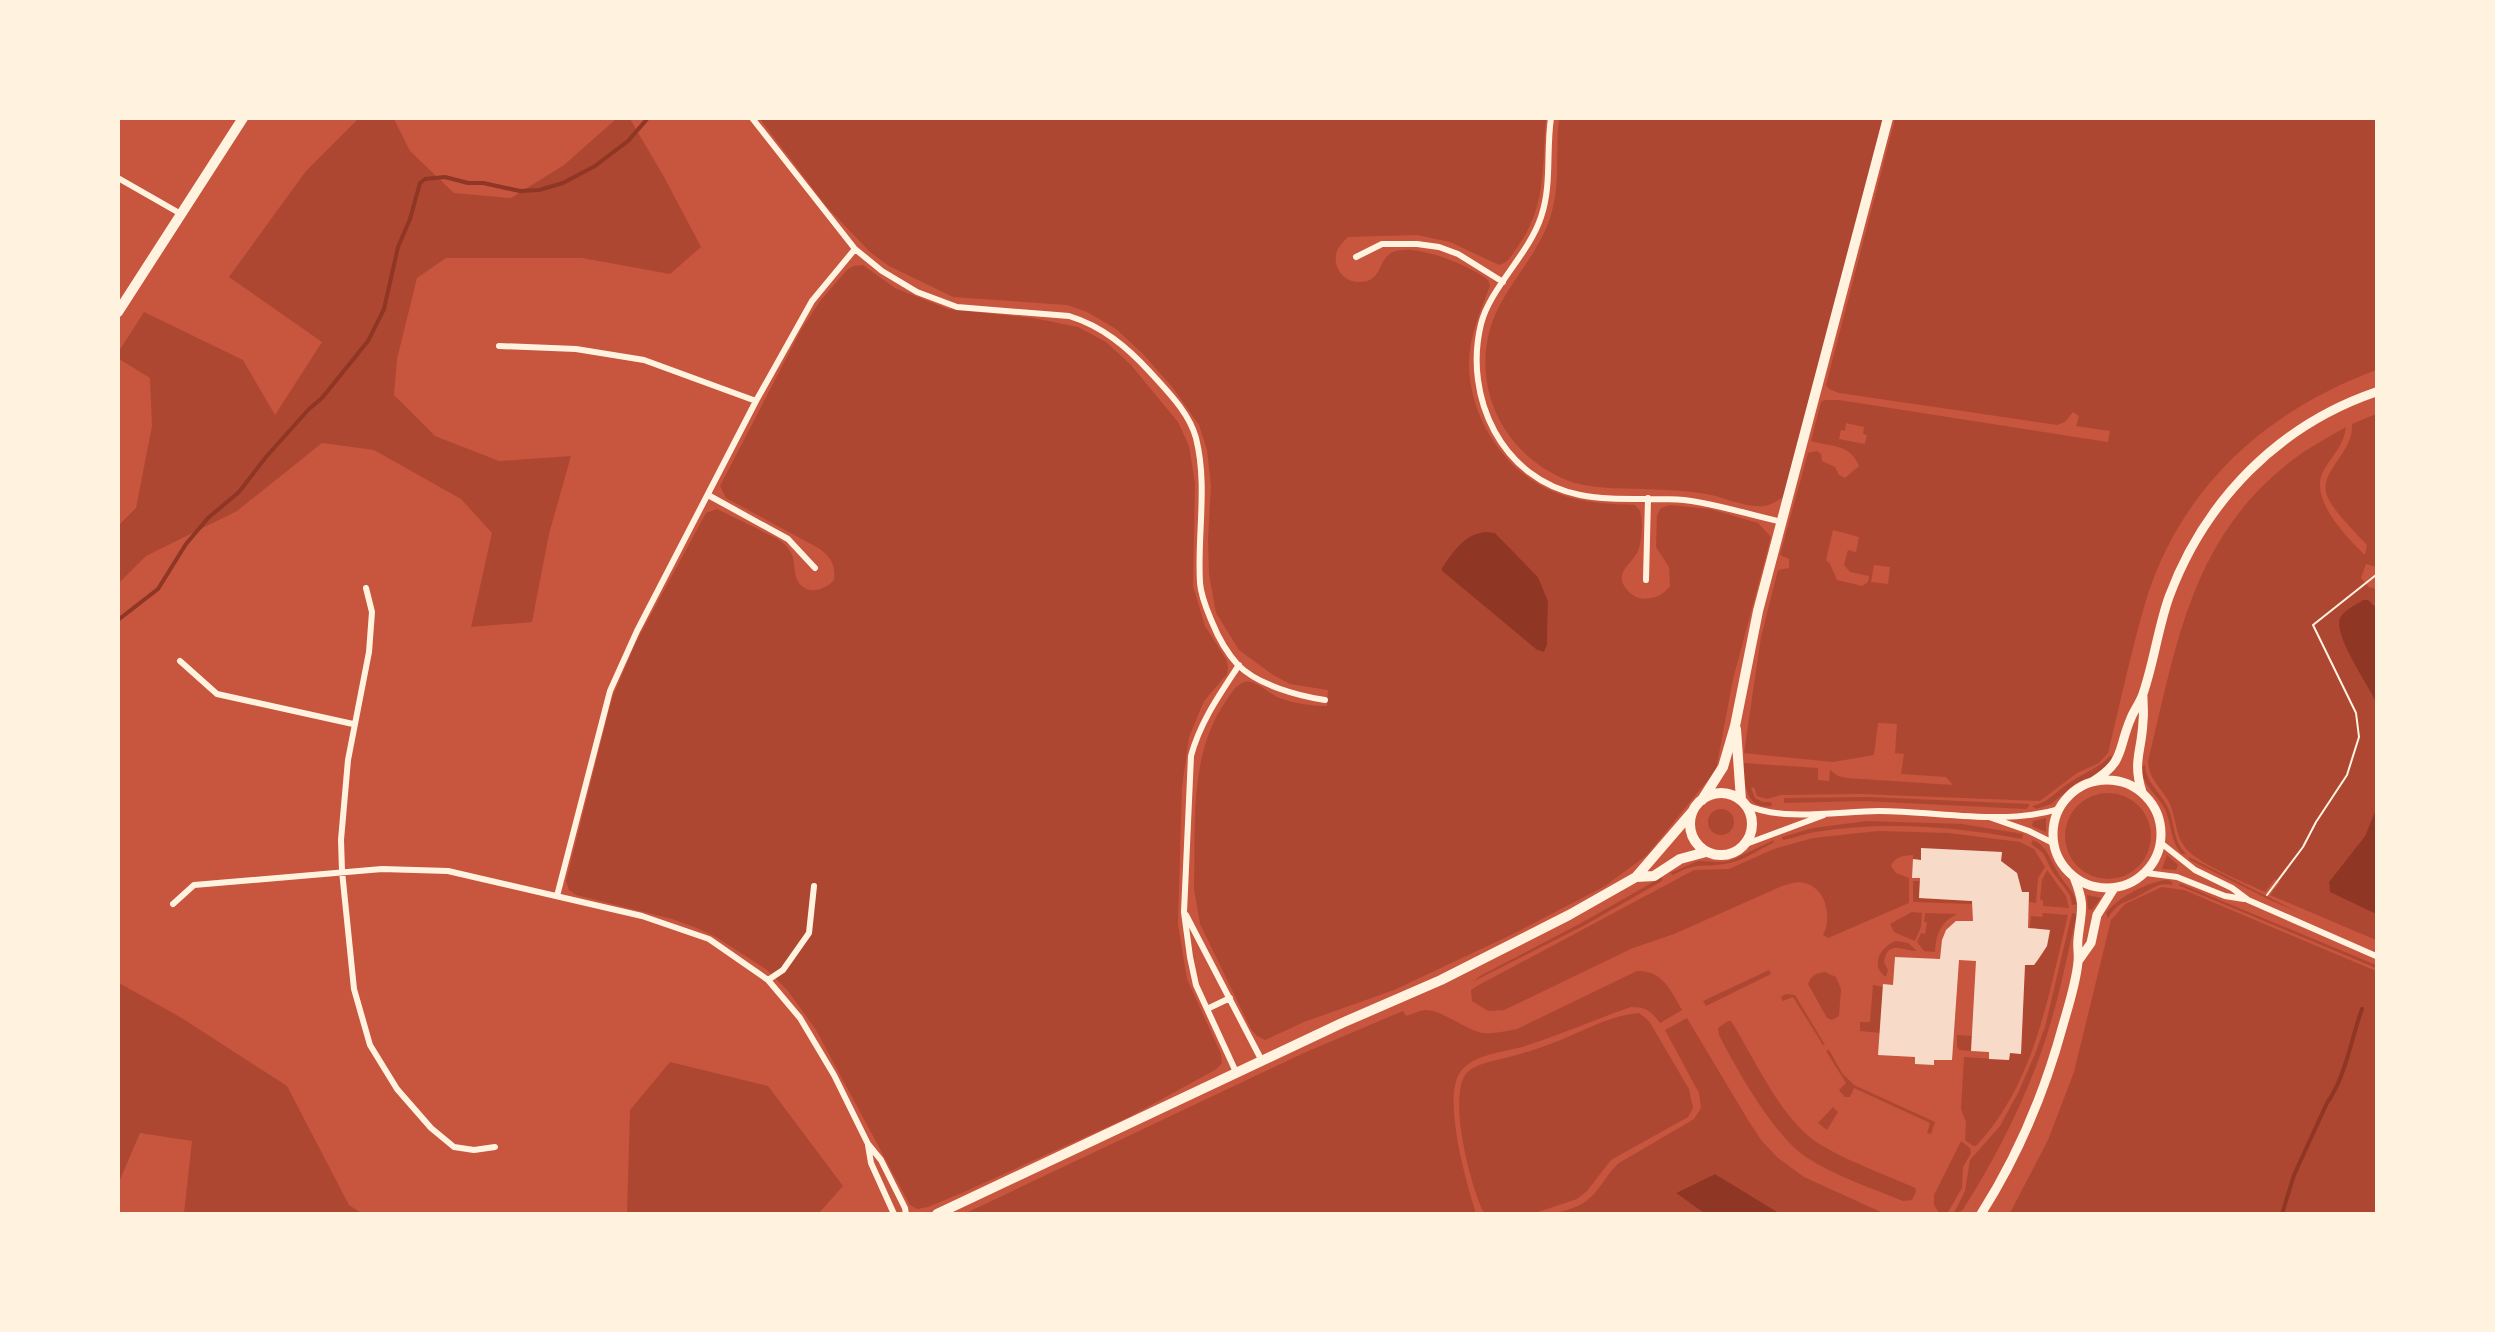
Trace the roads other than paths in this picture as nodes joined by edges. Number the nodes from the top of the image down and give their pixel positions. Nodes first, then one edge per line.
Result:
1 (243, 118) edge
2 (752, 118) edge
3 (1551, 118) edge
4 (1888, 118) edge
5 (118, 178) edge
6 (181, 214) junction
7 (855, 249) junction
8 (1356, 257) dead end
9 (1503, 282) junction
10 (118, 312) edge
11 (499, 346) dead end
12 (2376, 392) edge
13 (756, 401) junction
14 (708, 495) junction
15 (1648, 498) junction
16 (1782, 522) junction
17 (814, 568) dead end
18 (1646, 580) dead end
19 (366, 588) dead end
20 (180, 661) dead end
21 (1239, 666) junction
22 (2143, 695) junction
23 (1325, 700) dead end
24 (353, 723) junction
25 (1735, 726) junction
26 (2092, 782) junction
27 (2142, 792) junction
28 (1702, 800) junction
29 (1743, 803) junction
30 (2059, 809) junction
31 (1692, 812) junction
32 (1831, 813) junction
33 (1986, 816) junction
34 (2053, 843) junction
35 (2161, 843) junction
36 (1746, 844) junction
37 (1706, 852) junction
38 (342, 871) junction
39 (2146, 873) junction
40 (1636, 877) junction
41 (2074, 878) junction
42 (814, 886) dead end
43 (2114, 888) junction
44 (557, 896) junction
45 (2248, 900) junction
46 (173, 904) dead end
47 (1184, 912) junction
48 (2376, 956) edge
49 (2079, 960) junction
50 (768, 981) junction
51 (1230, 998) junction
52 (1208, 1009) junction
53 (1262, 1061) junction
54 (1236, 1072) junction
55 (868, 1144) junction
56 (495, 1147) dead end
57 (894, 1214) edge
58 (906, 1214) edge
59 (937, 1214) edge
60 (1981, 1214) edge

1 - 6 main road
2 - 7 street
3 - 9 street
4 - 16 main road
5 - 6 street
6 - 10 main road
7 - 13 street
7 - 21 street
8 - 9 street
9 - 15 street
11 - 13 street
12 - 22 street
13 - 14 street
14 - 17 street
14 - 44 street
15 - 16 street
15 - 18 street
16 - 25 main road
19 - 24 street
20 - 24 street
21 - 23 street
21 - 47 street
22 - 26 street
22 - 27 street
24 - 38 street
25 - 28 main road
25 - 29 main road
26 - 27 street
26 - 30 street
27 - 35 street
28 - 29 main road
28 - 31 main road
29 - 32 street
29 - 36 main road
30 - 33 street
30 - 34 street
31 - 37 main road
31 - 40 main road
32 - 33 street
32 - 36 street
33 - 34 street
34 - 41 street
35 - 39 street
35 - 45 street
36 - 37 main road
37 - 40 main road
38 - 44 street
38 - 46 street
38 - 56 street
39 - 43 street
39 - 45 street
40 - 53 main road
41 - 43 street
41 - 49 street
42 - 50 street
43 - 49 street
44 - 50 street
45 - 48 street
47 - 51 street
47 - 52 street
49 - 60 street
50 - 55 street
51 - 52 street
51 - 53 street
52 - 54 street
53 - 54 main road
54 - 59 main road
55 - 57 street
55 - 58 street

